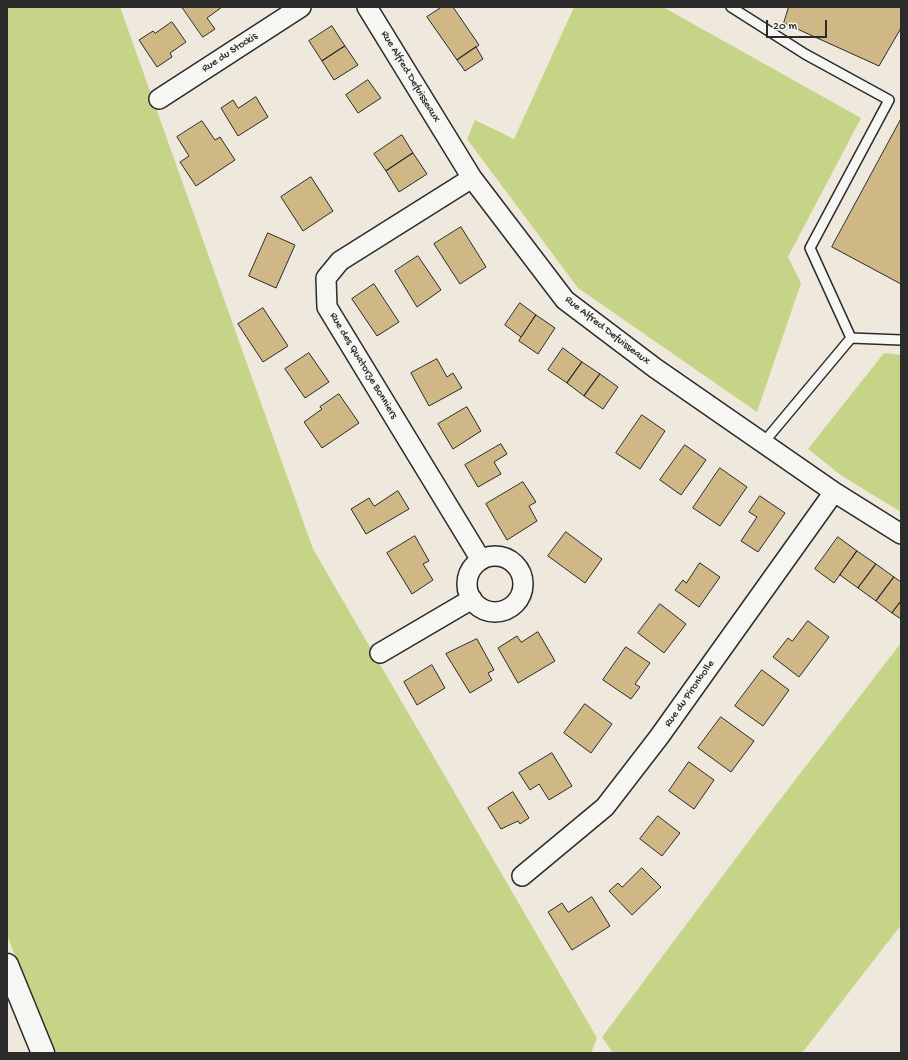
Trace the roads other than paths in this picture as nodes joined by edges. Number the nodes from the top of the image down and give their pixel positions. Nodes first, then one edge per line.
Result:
1 (301, 7) edge
2 (367, 7) edge
3 (731, 7) edge
4 (159, 99) dead end
5 (472, 178) junction
6 (851, 338) junction
7 (901, 340) edge
8 (764, 442) junction
9 (834, 492) junction
10 (901, 534) edge
11 (480, 560) junction
12 (472, 599) junction
13 (380, 653) dead end
14 (522, 876) dead end
15 (7, 965) edge
16 (43, 1053) edge

1 - 4 street, Rue du Stockis
2 - 5 street, Rue Alfred Defuisseaux
3 - 6 lane
5 - 8 street, Rue Alfred Defuisseaux
5 - 11 street, Rue des Quatorze Bonniers
6 - 7 lane
6 - 8 lane
8 - 9 street, Rue Alfred Defuisseaux
9 - 10 street, Rue Alfred Defuisseaux
9 - 14 street, Rue du Pironbolle
11 - 12 street
11 - 12 street
12 - 13 street
15 - 16 street

